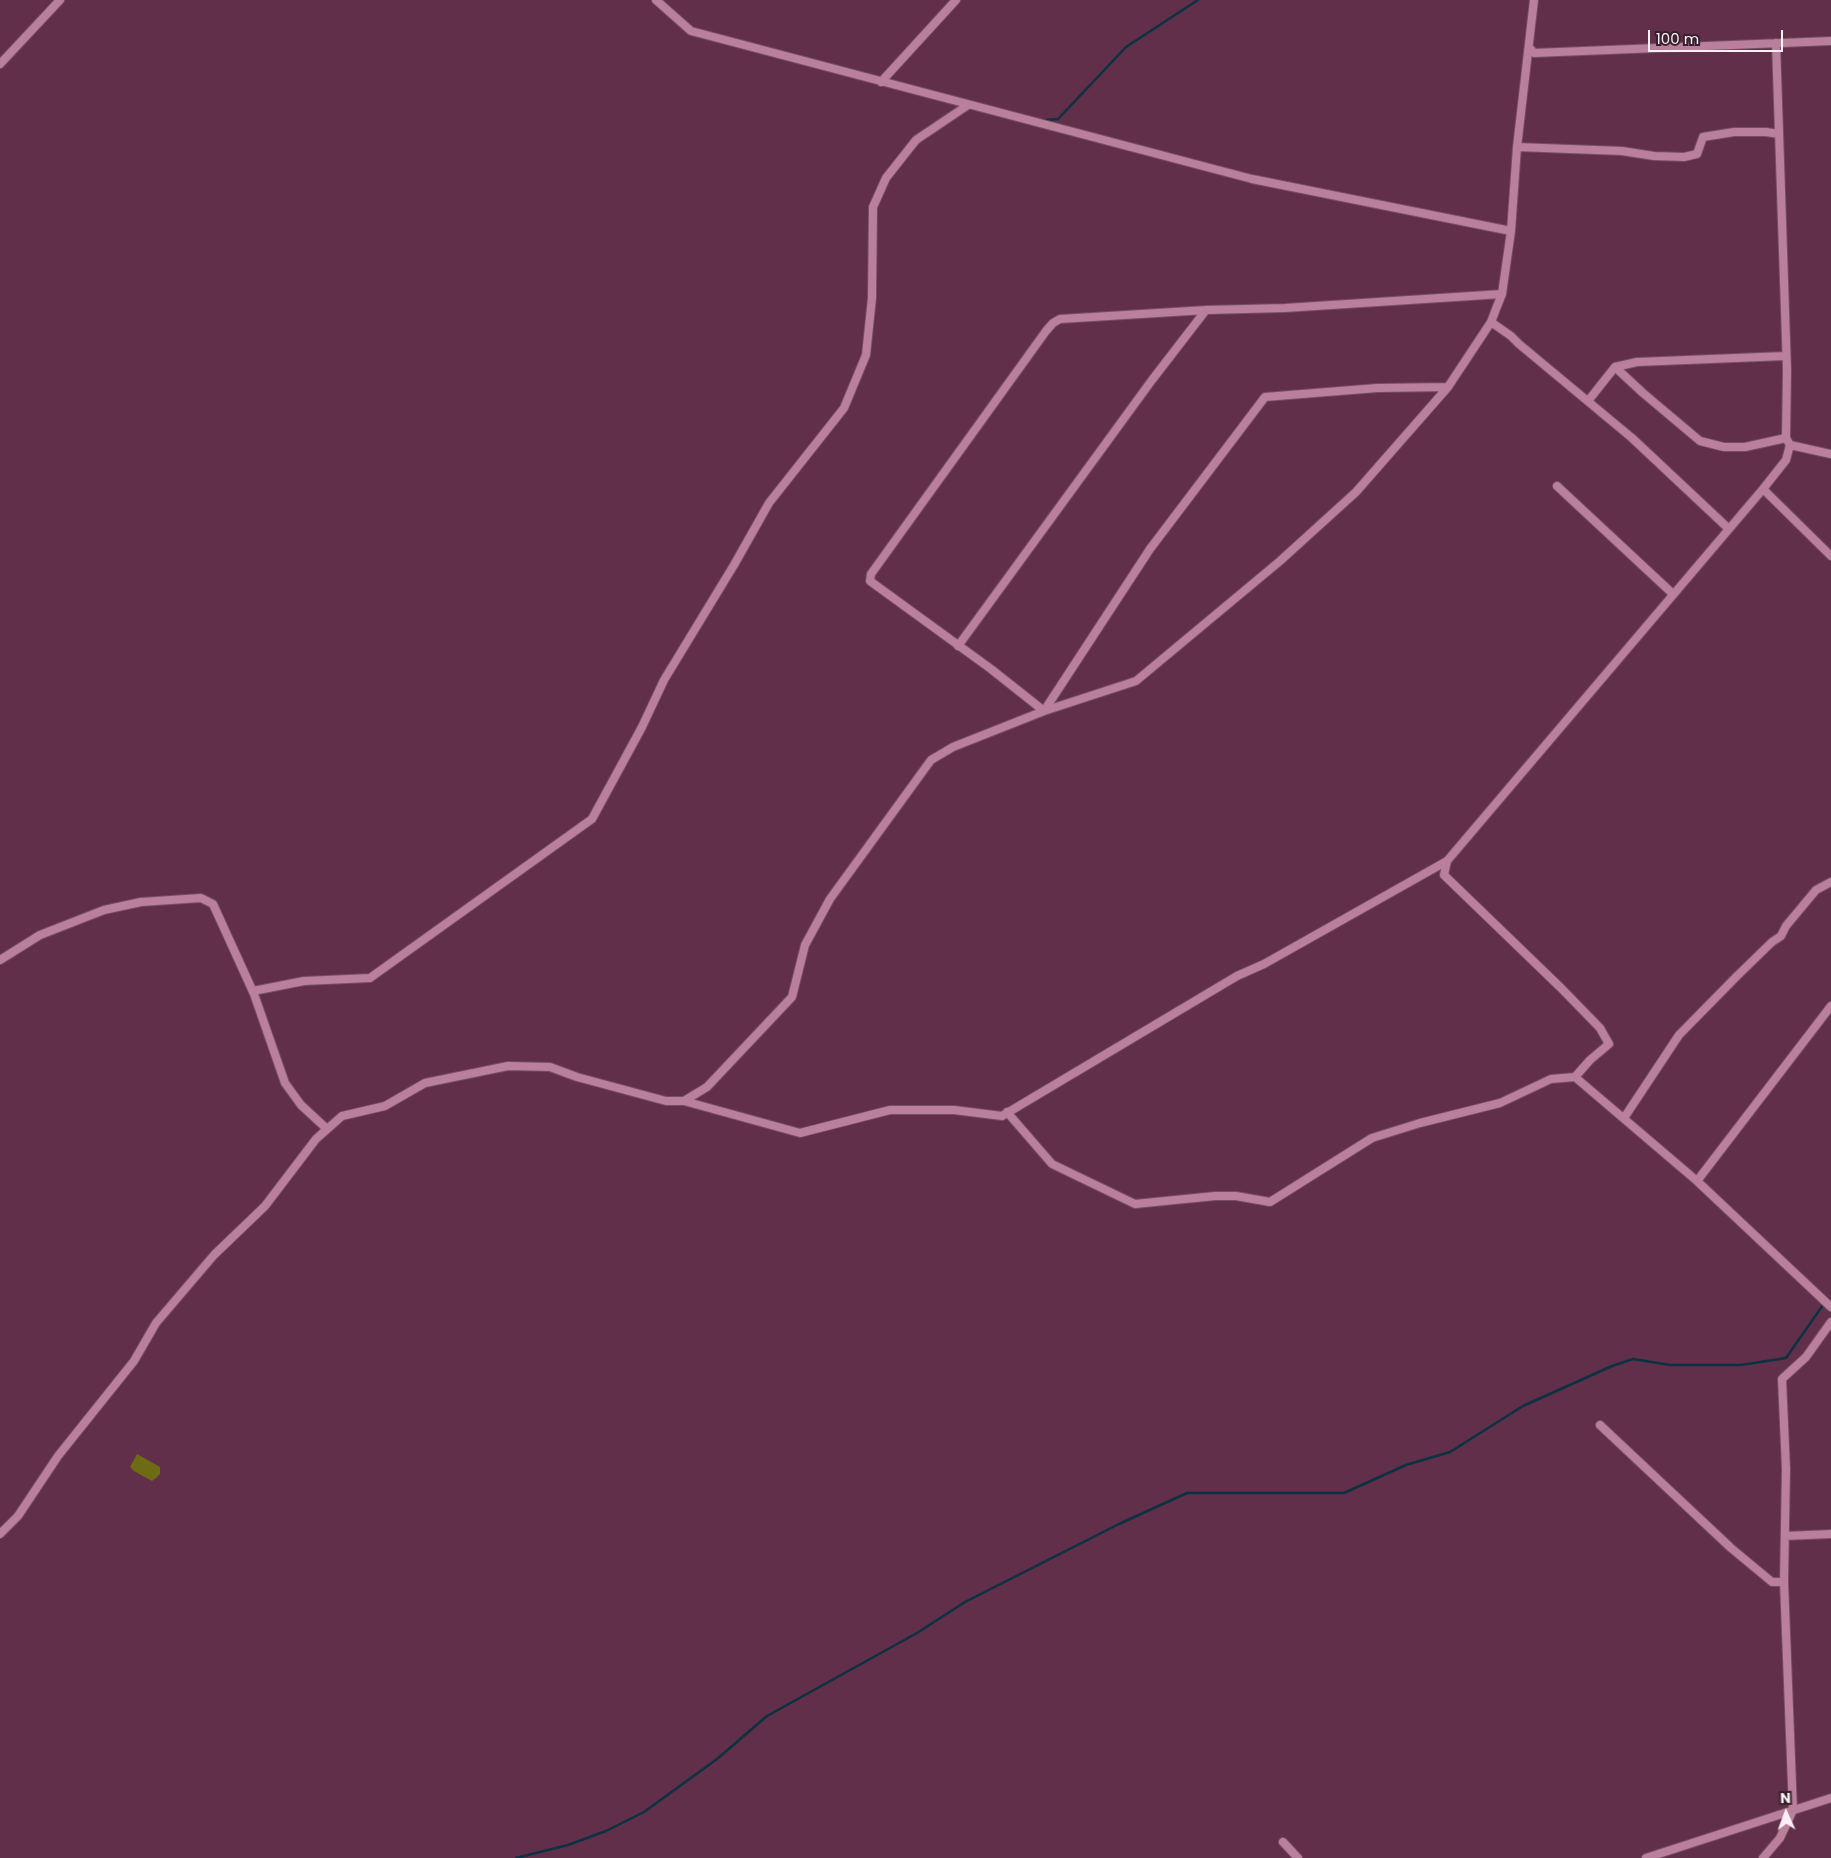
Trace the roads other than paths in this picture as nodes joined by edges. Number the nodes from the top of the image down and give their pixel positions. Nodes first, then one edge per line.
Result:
1 (60, 0) edge
2 (656, 0) edge
3 (956, 0) edge
4 (1534, 0) edge
5 (1831, 41) edge
6 (1776, 43) junction
7 (1529, 47) junction
8 (0, 64) edge
9 (881, 82) junction
10 (968, 105) junction
11 (1779, 134) junction
12 (1517, 147) junction
13 (1511, 231) junction
14 (1502, 294) junction
15 (1206, 310) junction
16 (1491, 322) junction
17 (1786, 356) junction
18 (1616, 367) junction
19 (1448, 387) junction
20 (1588, 401) junction
21 (1788, 441) junction
22 (1831, 454) edge
23 (1557, 486) dead end
24 (1763, 489) junction
25 (1729, 528) junction
26 (1831, 556) edge
27 (1673, 594) junction
28 (958, 646) junction
29 (1044, 711) junction
30 (1447, 861) junction
31 (1831, 882) edge
32 (0, 960) edge
33 (253, 991) junction
34 (1831, 1006) edge
35 (1575, 1077) junction
36 (684, 1101) junction
37 (1007, 1112) junction
38 (1624, 1118) junction
39 (327, 1130) junction
40 (1697, 1181) junction
41 (1831, 1307) edge
42 (1831, 1322) edge
43 (1600, 1425) dead end
44 (0, 1534) edge
45 (1831, 1534) edge
46 (1784, 1536) junction
47 (1784, 1582) junction
48 (1831, 1798) edge
49 (1793, 1810) junction
50 (1283, 1842) dead end
51 (1298, 1858) edge
52 (1646, 1858) edge
53 (1763, 1858) edge

1 - 8 street
2 - 9 street
3 - 9 street
4 - 7 street
5 - 6 street
6 - 7 street
6 - 11 street
7 - 12 street
9 - 10 street
10 - 13 street
10 - 33 street
11 - 12 street
11 - 17 street
12 - 13 street
13 - 14 street
14 - 15 street
14 - 16 street
15 - 28 street
15 - 28 street
16 - 19 street
16 - 20 street
17 - 18 street
17 - 21 street
18 - 20 street
18 - 21 street
19 - 29 street
19 - 29 street
20 - 25 street
21 - 22 street
21 - 24 street
23 - 27 street
24 - 25 street
24 - 26 street
25 - 27 street
27 - 30 street
28 - 29 street
29 - 36 street
30 - 35 street
30 - 37 street
31 - 38 street
32 - 33 street
33 - 39 street
34 - 40 street
35 - 37 street
35 - 38 street
36 - 37 street
36 - 39 street
38 - 40 street
39 - 44 street
40 - 41 street
42 - 46 street
43 - 47 street
45 - 46 street
46 - 47 street
47 - 49 street
48 - 49 street
49 - 52 street
49 - 53 street
50 - 51 street

